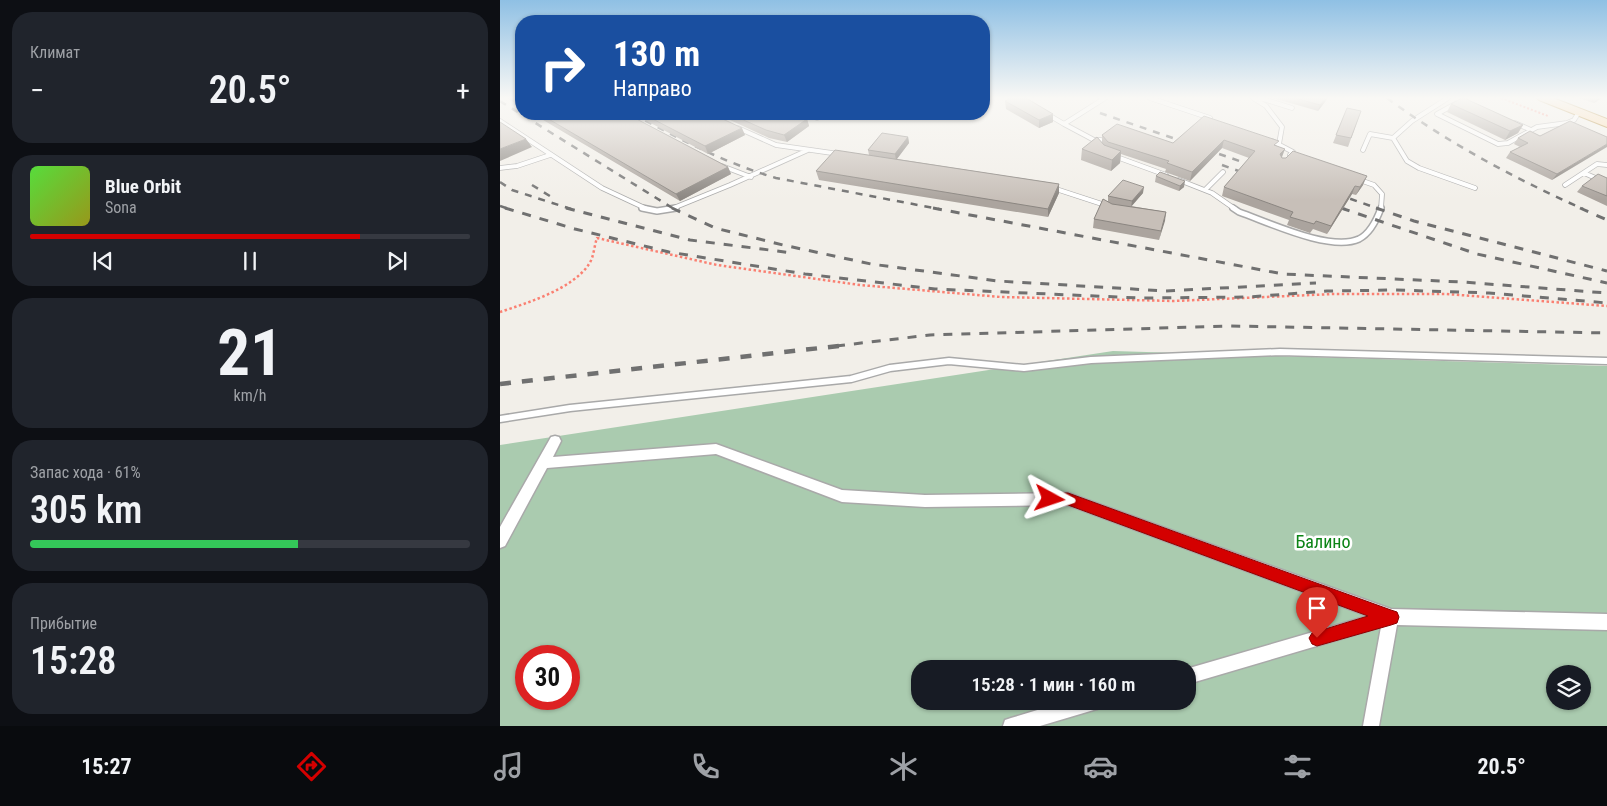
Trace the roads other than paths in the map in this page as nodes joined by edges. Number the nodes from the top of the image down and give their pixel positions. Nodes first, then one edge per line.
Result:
1 (516, 132) edge
2 (748, 132) edge
3 (1079, 132) edge
4 (1281, 132) edge
5 (1398, 132) edge
6 (1473, 132) edge
7 (1528, 132) edge
8 (1394, 138) junction
9 (1266, 139) edge
10 (1094, 140) junction
11 (1101, 140) edge
12 (1279, 144) junction
13 (1100, 146) edge
14 (808, 150) junction
15 (1363, 150) dead end
16 (1293, 152) junction
17 (1105, 153) edge
18 (550, 155) junction
19 (848, 155) edge
20 (1300, 155) edge
21 (1287, 158) edge
22 (718, 163) edge
23 (1607, 165) edge
24 (500, 168) edge
25 (1223, 172) dead end
26 (1584, 173) junction
27 (1348, 175) edge
28 (751, 177) junction
29 (1607, 183) edge
30 (1565, 186) dead end
31 (1050, 188) edge
32 (1475, 188) dead end
33 (1206, 190) junction
34 (1116, 209) edge
35 (1607, 361) edge
36 (500, 419) edge
37 (555, 441) dead end
38 (542, 462) junction
39 (500, 541) edge
40 (1391, 617) junction
41 (1607, 622) edge
42 (1196, 674) edge
43 (1067, 710) edge
44 (1011, 726) edge
45 (1371, 726) edge

1 - 18 lane
2 - 14 lane
3 - 10 lane
4 - 12 lane
5 - 8 lane
6 - 7 lane
8 - 15 lane
8 - 32 lane
9 - 12 lane
10 - 11 lane
10 - 13 lane
12 - 16 lane
14 - 19 lane
14 - 28 lane
16 - 20 lane
16 - 21 lane
17 - 33 lane
18 - 24 lane
18 - 28 lane
22 - 28 lane
23 - 26 lane
25 - 33 lane
26 - 29 lane
26 - 30 lane
27 - 33 lane
31 - 34 lane
35 - 36 lane
37 - 38 street
38 - 39 street
38 - 40 street
40 - 41 street
40 - 42 street
40 - 45 street
43 - 44 street

